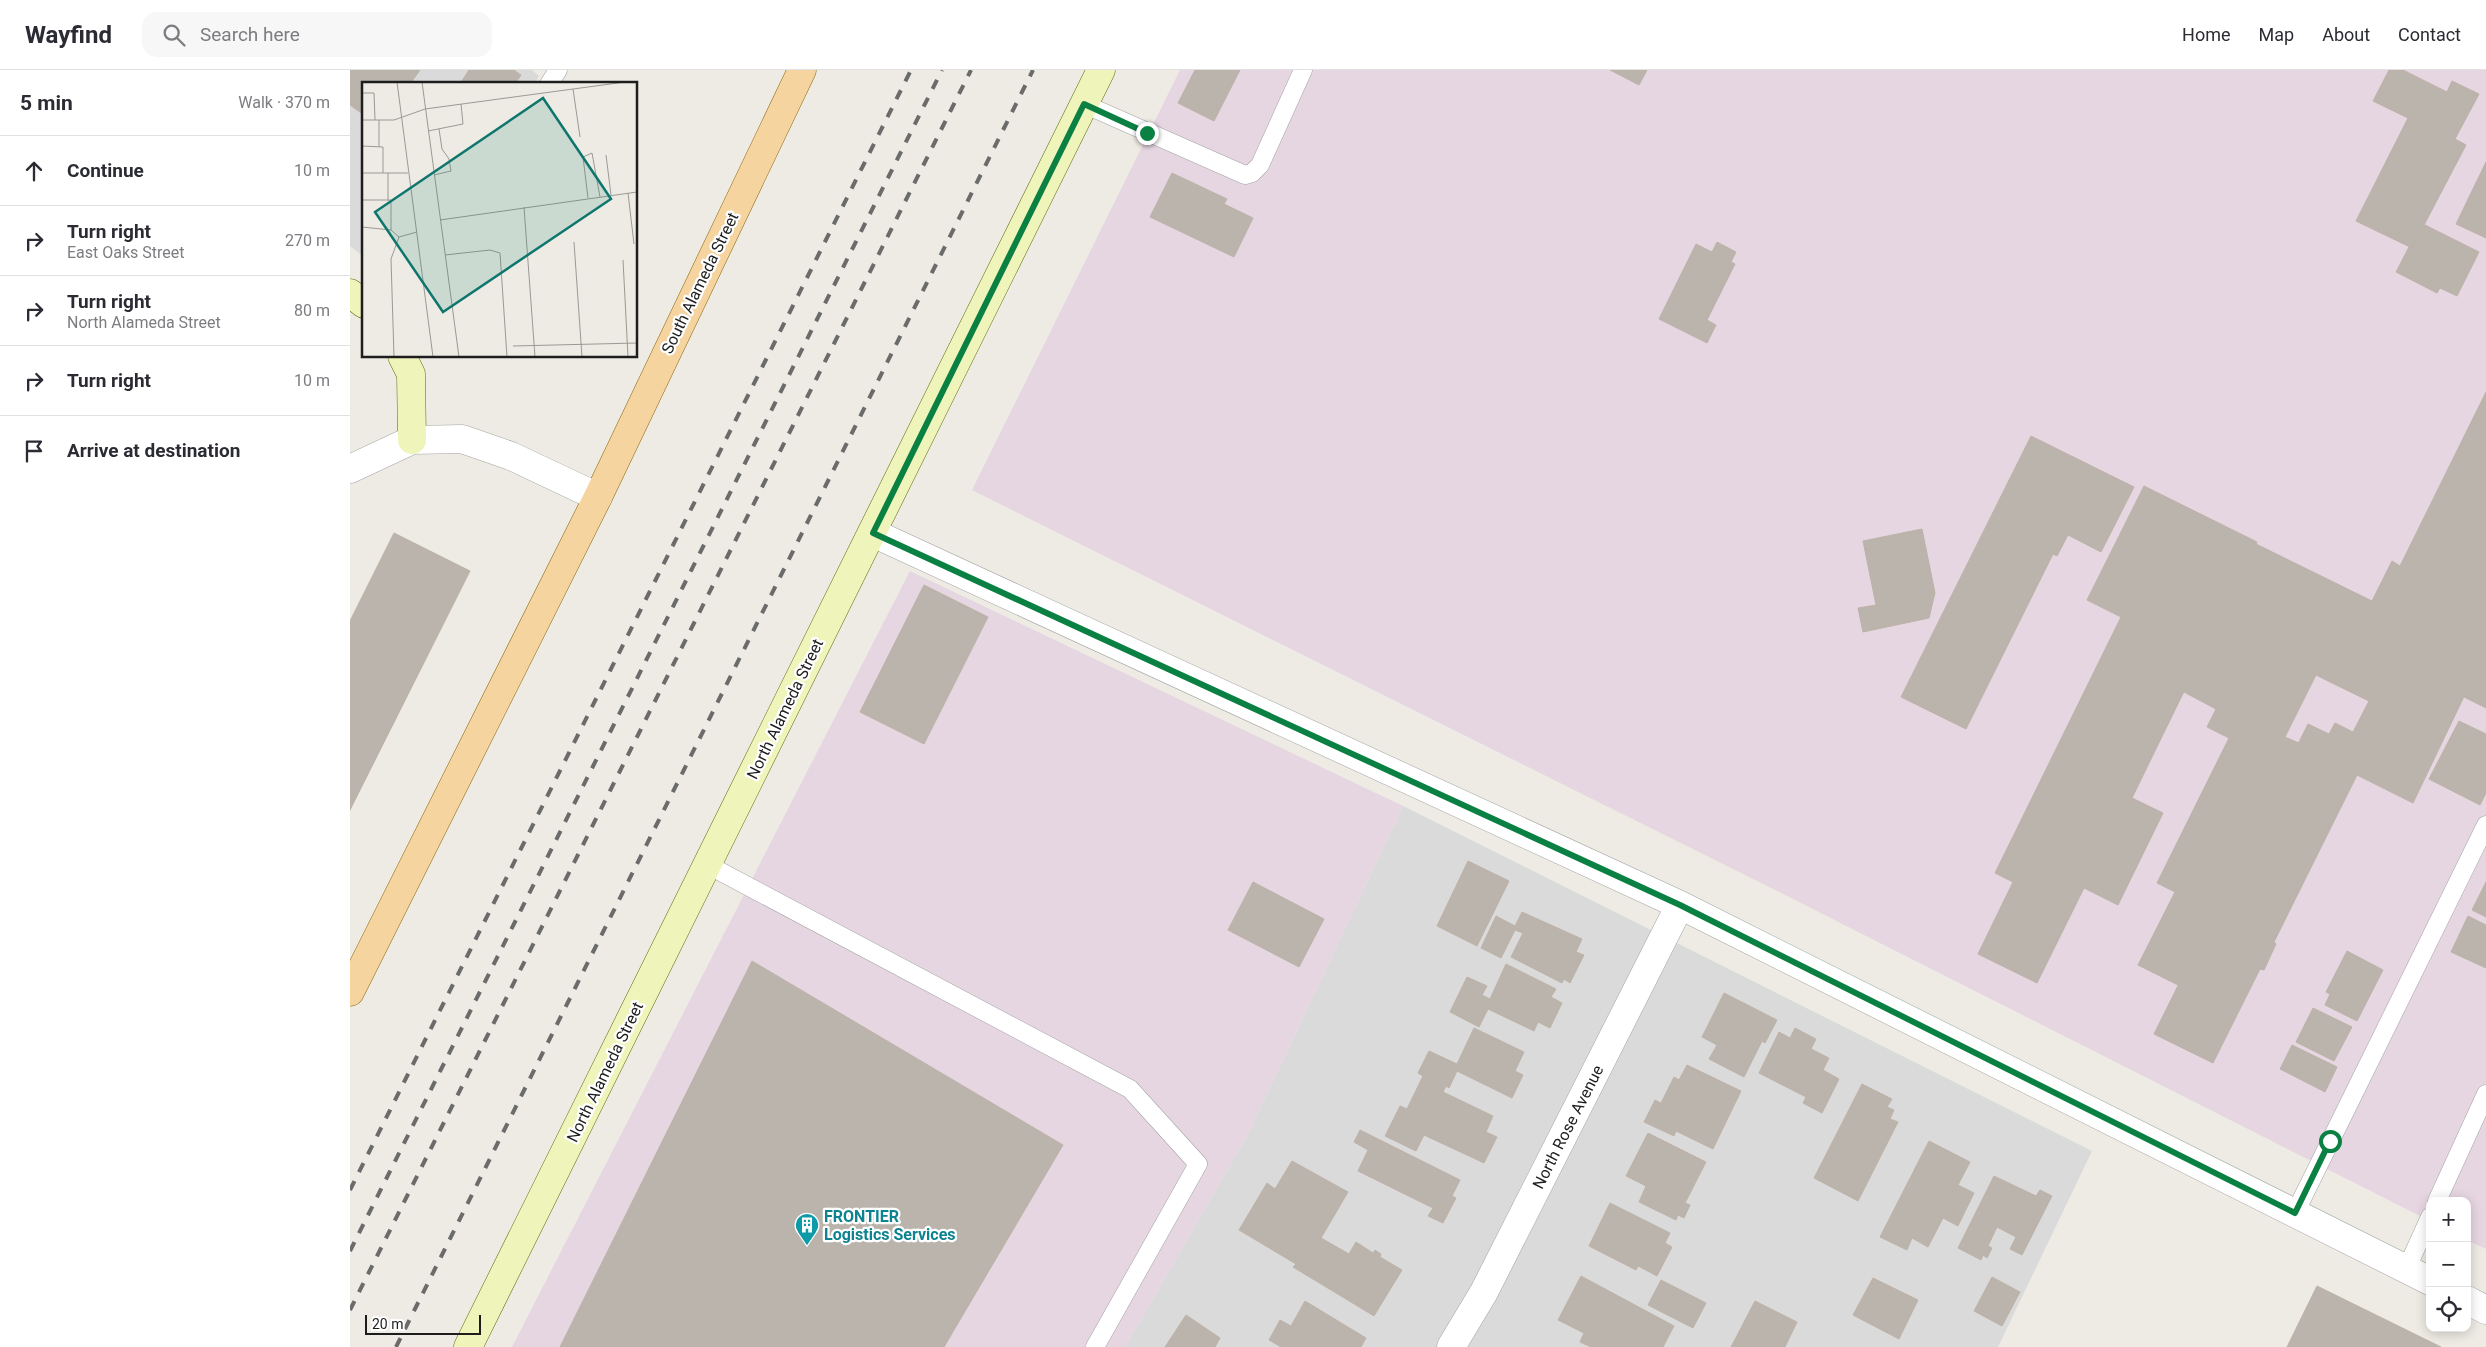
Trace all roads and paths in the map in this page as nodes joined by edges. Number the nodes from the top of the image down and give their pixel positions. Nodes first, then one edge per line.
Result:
1 (558, 70) edge
2 (802, 70) edge
3 (1101, 70) edge
4 (1303, 70) edge
5 (550, 82) edge
6 (1084, 104) junction
7 (350, 293) edge
8 (362, 302) edge
9 (403, 358) edge
10 (412, 440) junction
11 (350, 469) edge
12 (598, 497) junction
13 (873, 533) junction
14 (2486, 825) edge
15 (708, 865) junction
16 (1680, 905) junction
17 (350, 992) edge
18 (2486, 1094) edge
19 (2439, 1197) edge
20 (2295, 1213) junction
21 (2426, 1236) edge
22 (2418, 1275) edge
23 (2471, 1302) edge
24 (2486, 1310) edge
25 (468, 1347) edge
26 (1095, 1347) edge
27 (1451, 1347) edge

1 - 5 lane
2 - 12 main road, South Alameda Street
3 - 6 street, North Alameda Street
4 - 6 lane
6 - 13 street, North Alameda Street
7 - 8 street
9 - 10 street
10 - 11 street
10 - 12 street
12 - 17 main road
13 - 15 street, North Alameda Street
13 - 16 street
14 - 20 lane
15 - 25 street, North Alameda Street
15 - 26 lane
16 - 20 street
16 - 27 street, North Rose Avenue
18 - 19 lane
20 - 22 street
21 - 22 lane
23 - 24 street

